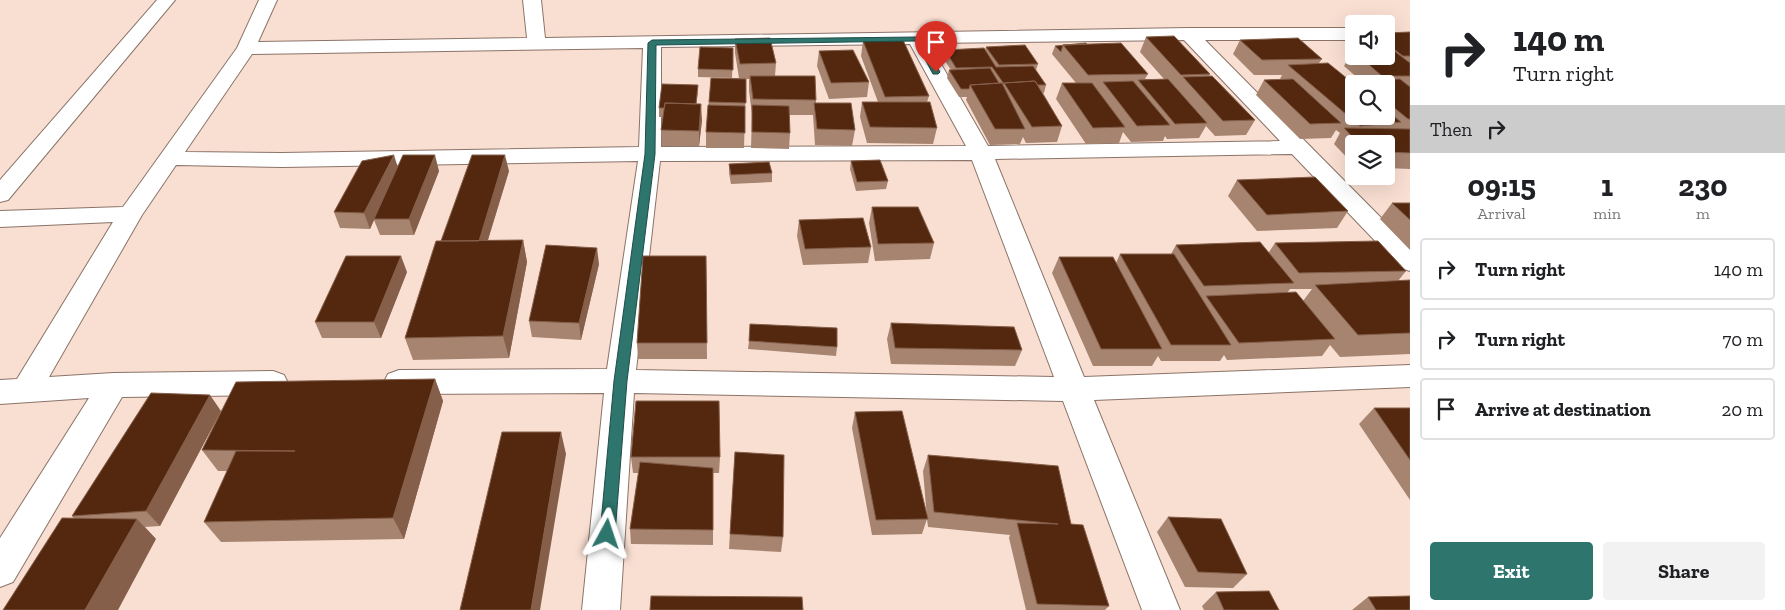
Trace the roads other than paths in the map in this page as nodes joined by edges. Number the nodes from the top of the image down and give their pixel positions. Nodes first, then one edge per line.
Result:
1 (166, 0) edge
2 (268, 0) edge
3 (532, 0) edge
4 (1189, 34) junction
5 (1345, 34) edge
6 (917, 39) junction
7 (652, 43) junction
8 (537, 45) junction
9 (246, 48) junction
10 (1300, 147) junction
11 (650, 154) junction
12 (981, 154) junction
13 (169, 158) junction
14 (0, 195) edge
15 (130, 214) junction
16 (0, 218) edge
17 (1410, 262) edge
18 (1410, 376) edge
19 (620, 381) junction
20 (303, 382) edge
21 (373, 382) edge
22 (113, 385) junction
23 (1072, 389) junction
24 (13, 391) edge
25 (0, 570) edge
26 (601, 610) edge
27 (1161, 610) edge

1 - 14 street
2 - 9 street
3 - 8 street
4 - 5 street
4 - 6 street
4 - 10 street
6 - 7 street
6 - 12 street
7 - 8 street
7 - 11 street
8 - 9 street
9 - 13 street
10 - 12 street
10 - 17 street
11 - 12 street
11 - 13 street
11 - 19 street
12 - 23 street
13 - 15 street
15 - 16 street
15 - 24 street
18 - 23 street
19 - 21 street
19 - 23 street
19 - 26 street
20 - 22 street
22 - 24 street
22 - 25 street
23 - 27 street

